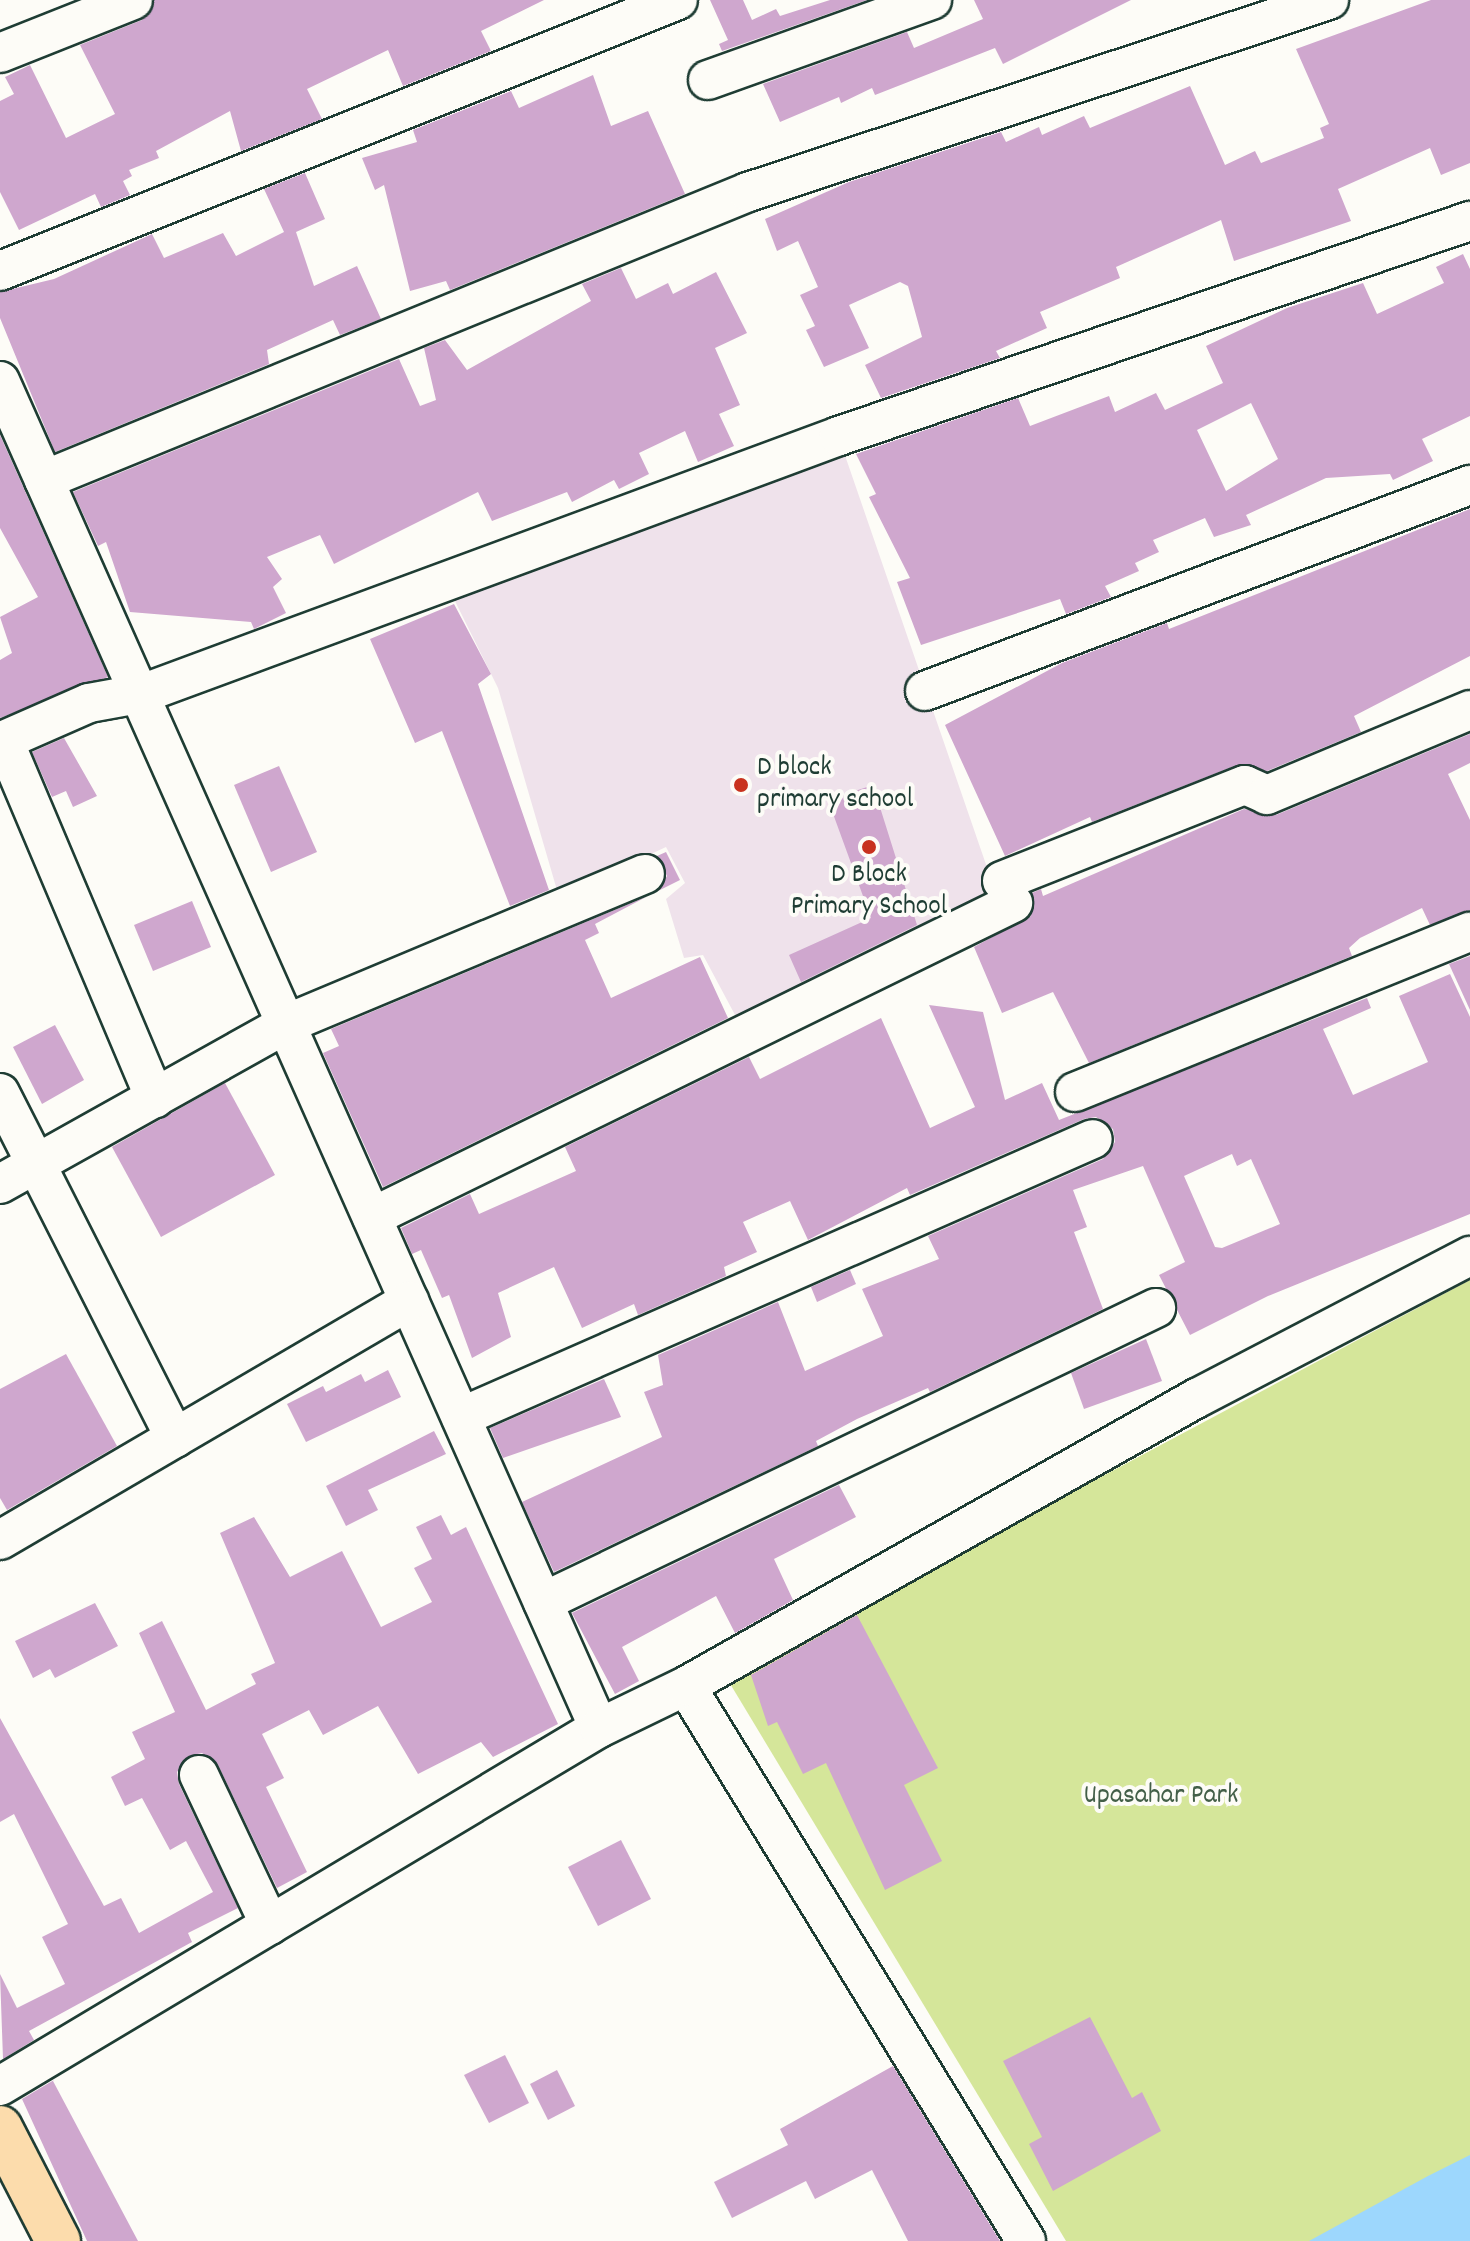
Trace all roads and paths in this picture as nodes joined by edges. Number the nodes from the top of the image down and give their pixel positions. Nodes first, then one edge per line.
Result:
1 (133, 0) edge
2 (678, 0) edge
3 (932, 0) edge
4 (1329, 0) edge
5 (0, 53) edge
6 (708, 80) dead end
7 (1470, 221) edge
8 (0, 271) edge
9 (0, 381) edge
10 (44, 480) junction
11 (1470, 485) edge
12 (925, 691) dead end
13 (144, 693) junction
14 (1470, 710) edge
15 (2, 741) edge
16 (645, 874) dead end
17 (1470, 932) edge
18 (286, 1024) junction
19 (1075, 1092) dead end
20 (0, 1093) edge
21 (155, 1098) junction
22 (1093, 1139) dead end
23 (33, 1166) junction
24 (0, 1184) edge
25 (372, 1217) junction
26 (1470, 1256) edge
27 (409, 1301) junction
28 (1156, 1308) dead end
29 (461, 1417) junction
30 (175, 1438) junction
31 (0, 1540) edge
32 (543, 1602) junction
33 (686, 1686) junction
34 (599, 1728) junction
35 (199, 1775) dead end
36 (270, 1925) junction
37 (0, 2086) edge
38 (0, 2128) edge
39 (58, 2241) edge
40 (1026, 2241) edge

1 - 5 street
2 - 8 street
3 - 6 street
4 - 10 street
7 - 13 street
9 - 10 street
10 - 13 street
11 - 12 street
13 - 15 street
13 - 18 street
14 - 25 street
15 - 21 street
16 - 18 street
17 - 19 street
18 - 21 street
18 - 25 street
20 - 23 street
21 - 23 street
22 - 29 street
23 - 24 street
23 - 30 street
25 - 27 street
26 - 33 street
27 - 29 street
27 - 30 street
28 - 32 street
29 - 32 street
30 - 31 street
32 - 34 street
33 - 34 street
33 - 40 street
34 - 36 street
35 - 36 street
36 - 37 street
38 - 39 highway

